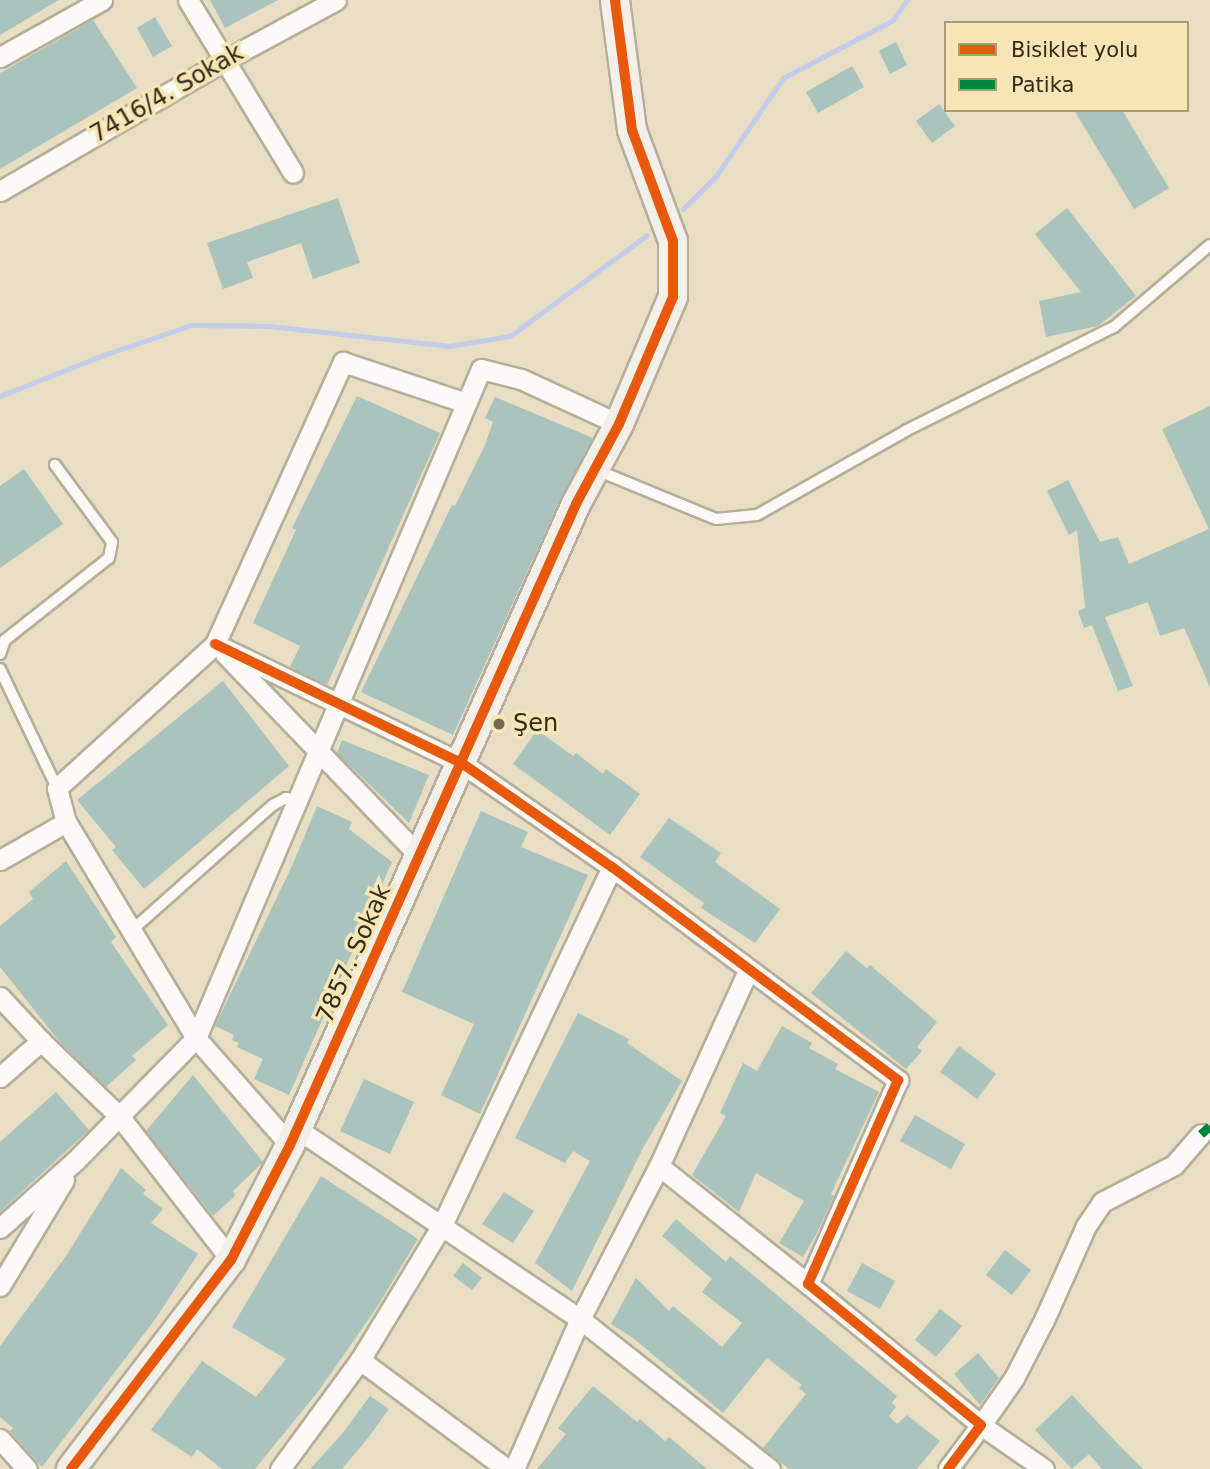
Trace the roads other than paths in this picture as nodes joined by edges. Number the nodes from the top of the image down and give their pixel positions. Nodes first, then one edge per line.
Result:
1 (102, 0) edge
2 (188, 0) edge
3 (336, 0) edge
4 (615, 0) edge
5 (0, 57) edge
6 (225, 60) junction
7 (293, 173) dead end
8 (0, 191) edge
9 (1210, 245) edge
10 (466, 403) junction
11 (619, 424) junction
12 (55, 465) dead end
13 (595, 469) junction
14 (215, 644) junction
15 (0, 653) edge
16 (0, 669) edge
17 (338, 702) junction
18 (319, 752) junction
19 (463, 764) junction
20 (57, 788) junction
21 (299, 800) junction
22 (66, 822) junction
23 (421, 858) junction
24 (0, 860) edge
25 (612, 867) junction
26 (131, 931) junction
27 (748, 971) junction
28 (0, 997) edge
29 (196, 1038) junction
30 (41, 1041) junction
31 (0, 1077) edge
32 (120, 1117) junction
33 (1202, 1134) dead end
34 (293, 1137) junction
35 (75, 1161) junction
36 (659, 1166) junction
37 (442, 1225) junction
38 (0, 1228) edge
39 (230, 1260) junction
40 (808, 1284) junction
41 (0, 1286) edge
42 (580, 1319) junction
43 (360, 1360) junction
44 (981, 1425) junction
45 (0, 1439) edge
46 (27, 1469) edge
47 (71, 1469) edge
48 (280, 1469) edge
49 (507, 1469) edge
50 (514, 1469) edge
51 (770, 1469) edge
52 (948, 1469) edge
53 (1044, 1469) edge

1 - 5 street
2 - 6 street
3 - 6 street, 7416/4. Sokak
4 - 11 street, 7857. Sokak
6 - 7 street
6 - 8 street, 7416/4. Sokak
9 - 13 lane
10 - 11 street
10 - 14 street
10 - 17 street
11 - 13 street, 7857. Sokak
12 - 15 lane
13 - 19 street, 7857. Sokak
14 - 17 street
14 - 18 street
14 - 20 street
16 - 20 lane
17 - 18 street
17 - 19 street
18 - 21 street
18 - 23 street
19 - 23 street, 7857. Sokak
19 - 25 street
20 - 22 street
21 - 26 lane
21 - 29 street
22 - 24 street
22 - 26 street
23 - 34 street, 7857. Sokak
25 - 27 street
25 - 37 street
26 - 29 street
27 - 36 street
27 - 40 street
28 - 30 street
29 - 32 street
29 - 34 street
30 - 31 street
30 - 32 street
32 - 35 street
32 - 39 street
33 - 44 street
34 - 37 street
34 - 39 street, 7857. Sokak
35 - 38 street
35 - 41 street
36 - 40 street
36 - 42 street
37 - 42 street
37 - 43 street
39 - 47 street, 7857. Sokak
40 - 44 street
42 - 50 street
42 - 51 street
43 - 48 street
43 - 49 street
44 - 52 street
44 - 53 street
45 - 46 street

